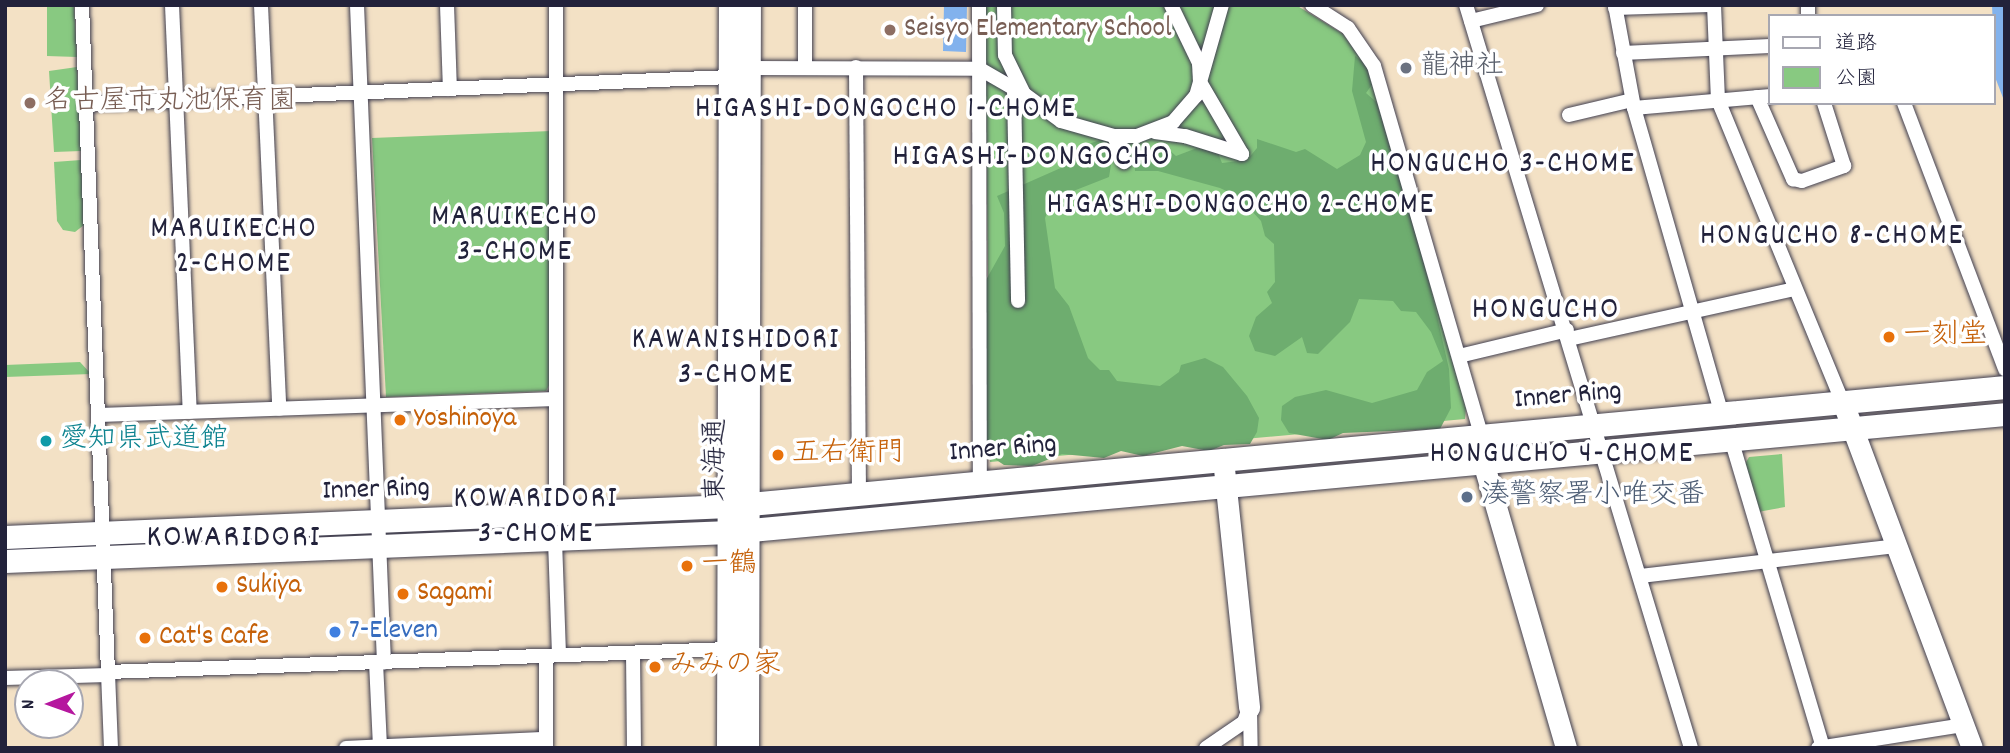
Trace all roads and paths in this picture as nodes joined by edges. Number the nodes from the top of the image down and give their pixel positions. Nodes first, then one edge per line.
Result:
1 (82, 5) edge
2 (172, 5) edge
3 (261, 5) edge
4 (357, 5) edge
5 (447, 5) edge
6 (556, 5) edge
7 (730, 5) edge
8 (748, 5) edge
9 (805, 5) edge
10 (979, 5) edge
11 (1004, 5) edge
12 (1171, 5) edge
13 (1222, 5) edge
14 (1312, 5) edge
15 (1466, 5) edge
16 (1537, 5) edge
17 (1712, 5) edge
18 (1615, 7) edge
19 (1471, 21) junction
20 (1769, 46) edge
21 (1716, 49) junction
22 (1623, 53) junction
23 (805, 67) junction
24 (856, 68) junction
25 (980, 69) junction
26 (739, 72) junction
27 (1200, 82) junction
28 (556, 84) junction
29 (1016, 88) junction
30 (450, 89) junction
31 (361, 93) junction
32 (1764, 96) edge
33 (265, 97) junction
34 (176, 100) junction
35 (1718, 100) junction
36 (86, 104) junction
37 (1633, 104) junction
38 (1825, 105) edge
39 (1906, 105) edge
40 (1570, 115) dead end
41 (1151, 132) junction
42 (1114, 136) junction
43 (1124, 162) dead end
44 (1794, 289) junction
45 (1018, 301) dead end
46 (1690, 312) junction
47 (1568, 334) junction
48 (1459, 356) junction
49 (2005, 369) edge
50 (2005, 387) edge
51 (556, 399) junction
52 (1843, 403) junction
53 (376, 405) junction
54 (279, 409) junction
55 (190, 412) junction
56 (1722, 414) junction
57 (2005, 414) edge
58 (99, 415) junction
59 (1596, 425) junction
60 (1853, 428) junction
61 (1481, 435) junction
62 (1731, 439) junction
63 (1604, 451) junction
64 (1223, 459) junction
65 (1483, 462) junction
66 (981, 482) junction
67 (1226, 485) junction
68 (859, 493) junction
69 (738, 505) junction
70 (556, 513) junction
71 (381, 520) junction
72 (738, 530) junction
73 (104, 533) junction
74 (5, 537) edge
75 (555, 540) junction
76 (380, 546) junction
77 (1897, 546) junction
78 (103, 557) junction
79 (5, 561) edge
80 (1766, 564) junction
81 (1641, 576) junction
82 (729, 649) junction
83 (634, 653) junction
84 (552, 656) junction
85 (380, 662) junction
86 (108, 673) junction
87 (5, 678) edge
88 (1249, 708) junction
89 (1964, 724) junction
90 (546, 743) edge
91 (381, 747) edge
92 (1823, 747) edge
93 (111, 748) edge
94 (346, 748) edge
95 (634, 748) edge
96 (728, 748) edge
97 (747, 748) edge
98 (1206, 748) edge
99 (1251, 748) edge
100 (1566, 748) edge
101 (1691, 748) edge
102 (1818, 748) edge
103 (1972, 748) edge

1 - 36 street
2 - 34 street
3 - 33 street
4 - 31 street
5 - 30 street
6 - 28 street
7 - 26 main road
8 - 26 main road, 東海通
9 - 23 street
10 - 25 street
11 - 29 street
12 - 27 street
13 - 27 street
14 - 48 street
15 - 19 street
16 - 19 street
17 - 18 street
17 - 21 street
18 - 22 street
19 - 47 street
20 - 21 street
21 - 22 street
21 - 35 street
22 - 37 street
23 - 24 street
23 - 26 street
24 - 25 street
24 - 68 street
25 - 29 street
25 - 66 street
26 - 28 street
26 - 69 main road, 東海通
27 - 41 street
27 - 41 street
28 - 30 street
28 - 51 street
29 - 42 street
29 - 45 street
30 - 31 street
31 - 33 street
31 - 53 street
32 - 35 street
32 - 38 street
33 - 34 street
33 - 54 street
34 - 36 street
34 - 55 street
35 - 37 street
35 - 44 street
36 - 58 street
37 - 40 street
37 - 46 street
39 - 49 street
41 - 42 street
42 - 43 street
44 - 46 street
44 - 52 street
46 - 47 street
46 - 56 street
47 - 48 street
47 - 59 street
48 - 61 street
50 - 52 main road, Inner Ring
51 - 53 street
51 - 70 street
52 - 56 main road, Inner Ring
52 - 60 street
53 - 54 street
53 - 71 street
54 - 55 street
55 - 58 street
56 - 59 main road, Inner Ring
57 - 60 main road, Inner Ring
58 - 73 street
59 - 61 main road, Inner Ring
59 - 63 street
60 - 62 main road, Inner Ring
60 - 77 street
61 - 64 main road, Inner Ring
62 - 63 main road, Inner Ring
62 - 80 street
63 - 65 main road, Inner Ring
63 - 81 street
64 - 66 main road, Inner Ring
64 - 67 street
65 - 67 main road, Inner Ring
65 - 100 street
66 - 68 main road, Inner Ring
67 - 72 main road, Inner Ring
67 - 88 street
68 - 69 main road, Inner Ring
69 - 70 main road, Inner Ring
69 - 72 main road, 東海通
70 - 71 main road, Inner Ring
71 - 73 main road, Inner Ring
71 - 76 street
72 - 75 main road, Inner Ring
72 - 82 main road, 東海通
72 - 97 main road, 東海通
73 - 74 main road, Inner Ring
73 - 78 street
75 - 76 main road, Inner Ring
75 - 84 street
76 - 78 main road, Inner Ring
76 - 85 street
77 - 80 street
77 - 89 street
78 - 79 main road, Inner Ring
78 - 86 street
80 - 81 street
80 - 92 street
81 - 101 street
82 - 83 street
82 - 96 main road, 東海通
83 - 84 street
83 - 95 street
84 - 85 street
84 - 90 street
85 - 86 street
85 - 91 street
86 - 87 street
86 - 93 street
88 - 98 street
88 - 99 street
89 - 92 street
89 - 103 street
90 - 91 street
91 - 94 street
92 - 102 street

